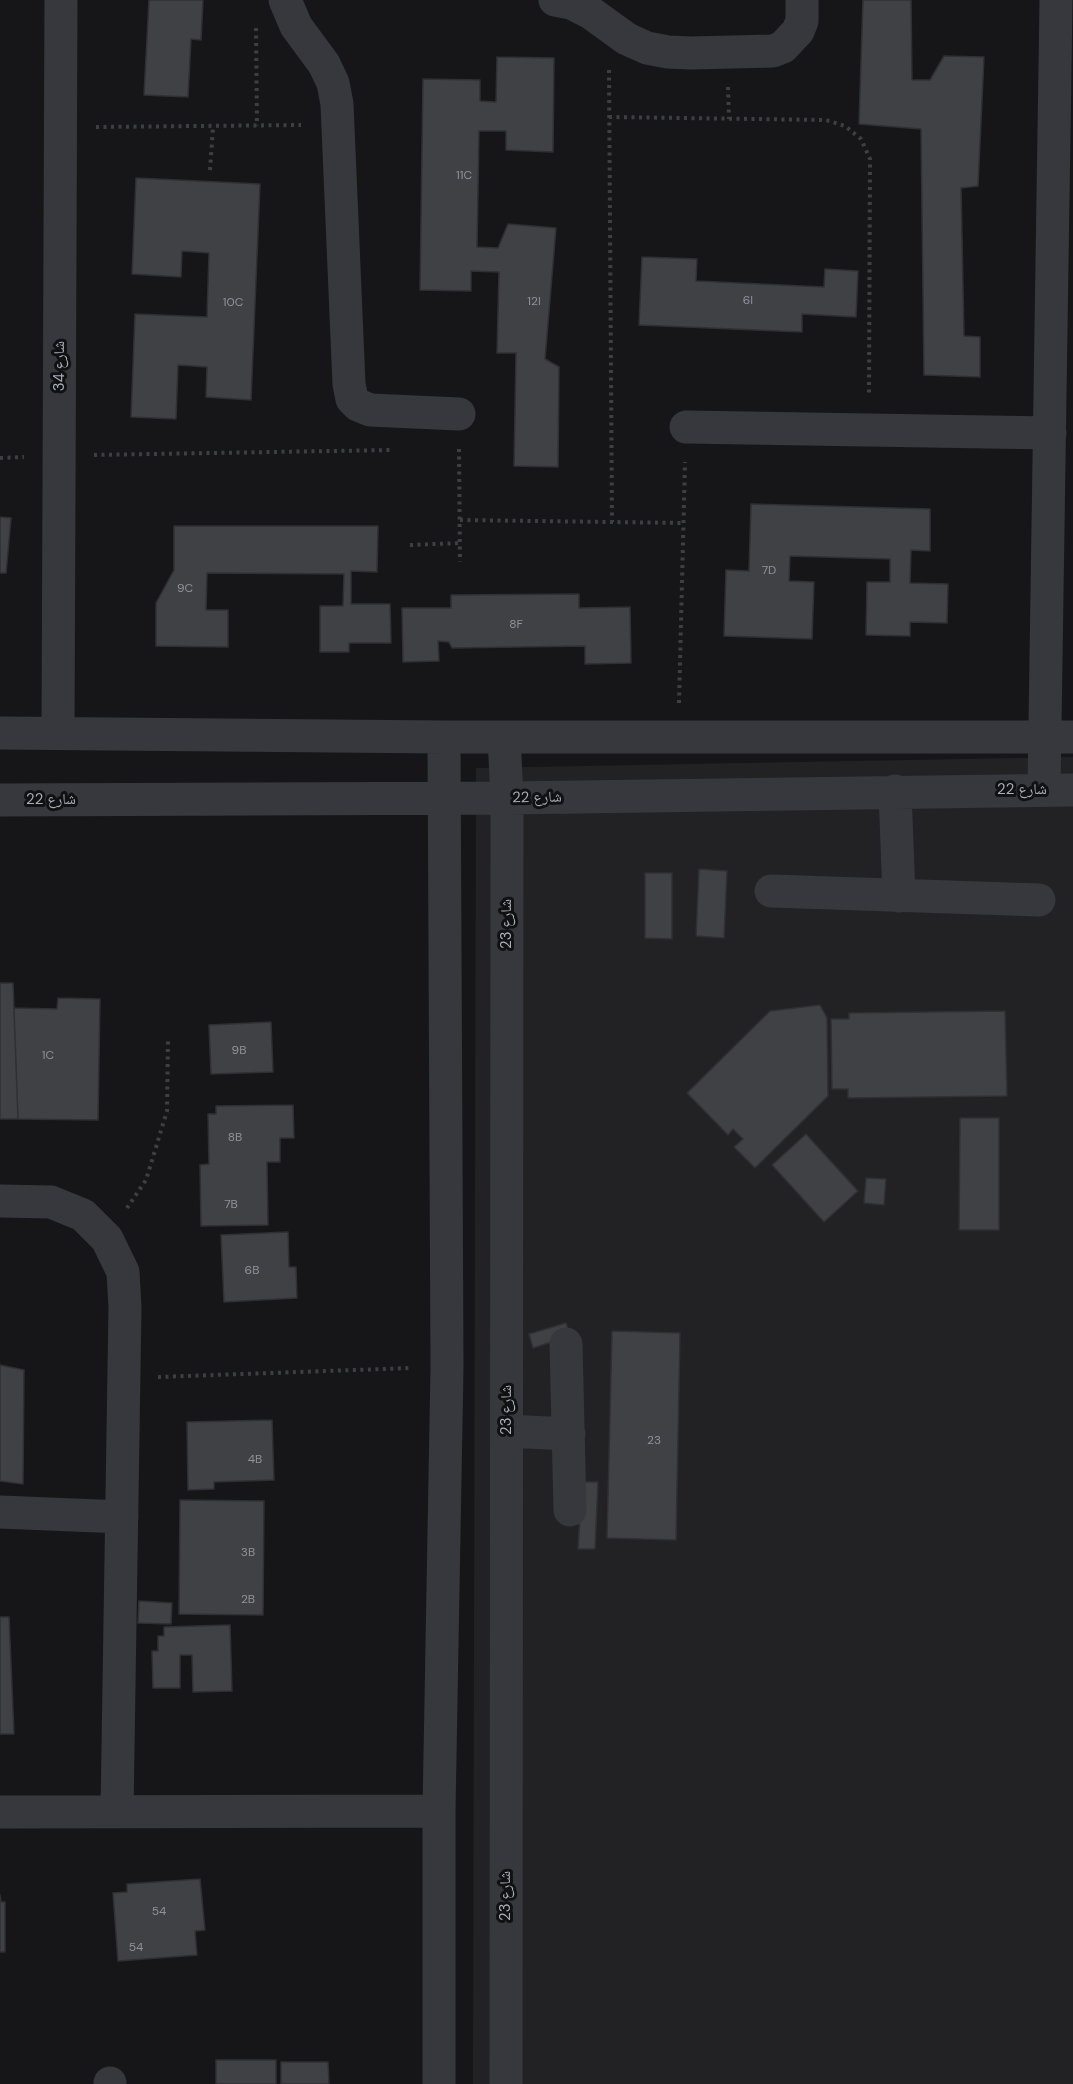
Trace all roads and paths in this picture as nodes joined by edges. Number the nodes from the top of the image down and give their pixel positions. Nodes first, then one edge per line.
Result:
1 (61, 0) edge
2 (285, 0) edge
3 (555, 0) edge
4 (802, 0) edge
5 (1056, 0) edge
6 (256, 23) dead end
7 (608, 27) junction
8 (609, 117) junction
9 (338, 125) junction
10 (257, 126) junction
11 (61, 127) junction
12 (213, 127) junction
13 (210, 170) dead end
14 (1063, 216) edge
15 (459, 414) joint
16 (686, 427) joint
17 (868, 430) junction
18 (1050, 433) junction
19 (448, 449) dead end
20 (459, 449) junction
21 (401, 450) dead end
22 (60, 456) junction
23 (460, 520) junction
24 (612, 522) junction
25 (683, 523) junction
26 (460, 543) junction
27 (410, 545) dead end
28 (460, 562) dead end
29 (57, 732) junction
30 (0, 733) edge
31 (444, 737) junction
32 (504, 737) junction
33 (678, 737) junction
34 (1059, 737) edge
35 (1058, 790) edge
36 (895, 791) junction
37 (507, 798) junction
38 (444, 799) junction
39 (0, 800) edge
40 (771, 891) dead end
41 (899, 896) junction
42 (1039, 900) dead end
43 (168, 1040) dead end
44 (0, 1202) edge
45 (107, 1239) junction
46 (566, 1344) dead end
47 (447, 1367) junction
48 (124, 1379) junction
49 (507, 1431) junction
50 (568, 1434) junction
51 (570, 1510) dead end
52 (0, 1512) edge
53 (122, 1517) junction
54 (439, 1810) junction
55 (117, 1811) junction
56 (0, 1812) edge
57 (439, 2084) edge
58 (506, 2084) edge

1 - 11 street, شارع 34
2 - 9 street
3 - 7 street
4 - 7 street
5 - 14 street
6 - 10 path
7 - 8 path
8 - 17 path
8 - 24 path
9 - 10 path
9 - 15 street
10 - 12 path
11 - 12 path
11 - 22 street, شارع 34
12 - 13 path
14 - 18 street
15 - 20 path
16 - 17 street
16 - 25 path
17 - 18 street
18 - 34 street
19 - 20 path
20 - 23 path
21 - 22 path
22 - 29 street, شارع 34
23 - 24 path
23 - 26 path
24 - 25 path
25 - 33 path
26 - 27 path
26 - 28 path
29 - 30 street
29 - 31 street
31 - 32 street
31 - 38 street
32 - 33 street
32 - 37 street, شارع 23
33 - 34 street
34 - 35 street
35 - 36 street, شارع 22
36 - 37 street, شارع 22
36 - 41 street
37 - 38 street, شارع 22
37 - 49 street, شارع 23
38 - 39 street, شارع 22
38 - 47 street
40 - 41 street
41 - 42 street
43 - 45 path
44 - 45 street
45 - 48 street
46 - 50 street
47 - 48 path
47 - 54 street
48 - 53 street
49 - 50 street
49 - 58 street, شارع 23
50 - 51 street
52 - 53 street
53 - 55 street
54 - 55 street
54 - 57 street
55 - 56 street

